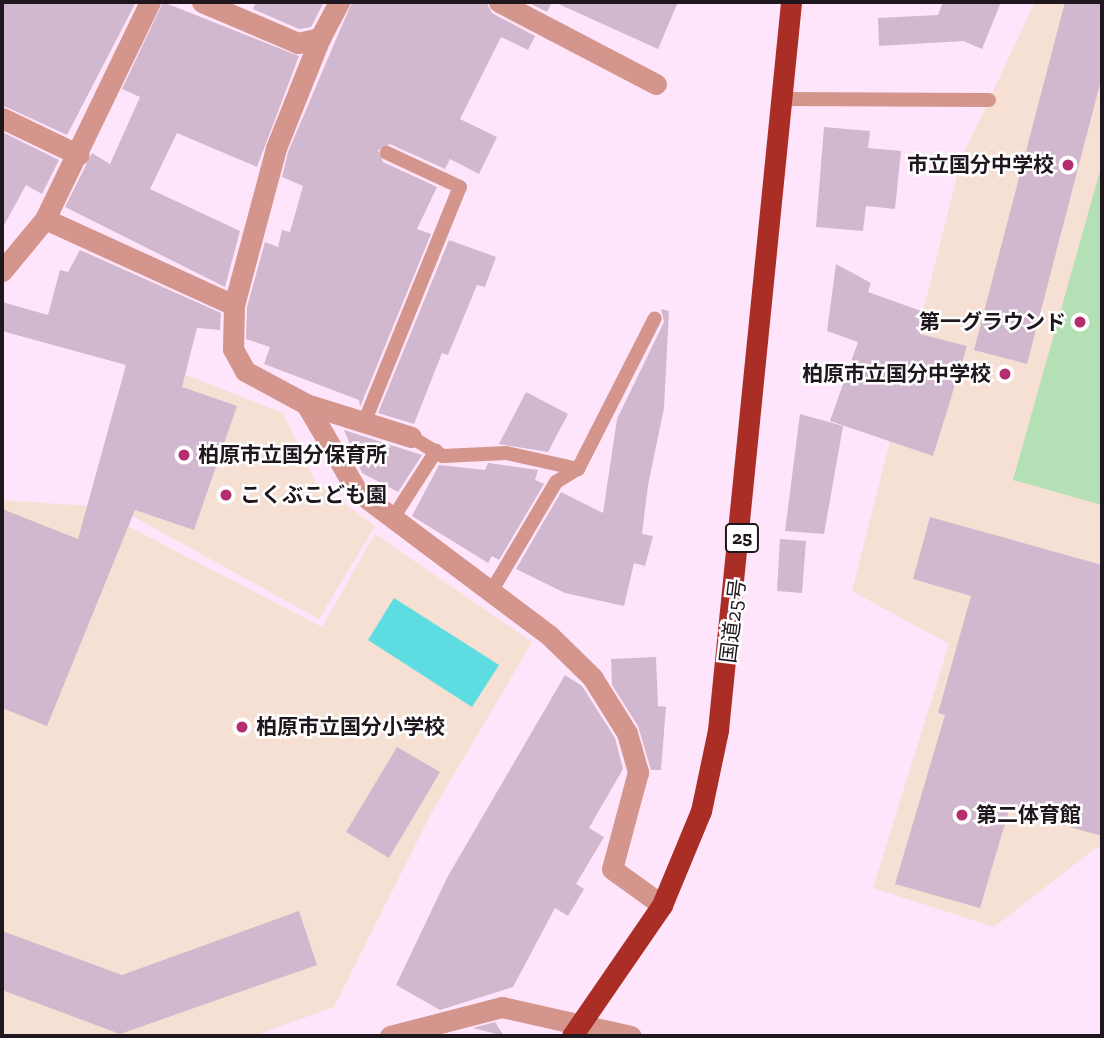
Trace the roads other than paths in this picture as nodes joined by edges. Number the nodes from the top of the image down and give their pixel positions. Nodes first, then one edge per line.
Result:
1 (150, 2) edge
2 (202, 2) edge
3 (340, 2) edge
4 (499, 2) edge
5 (791, 2) edge
6 (320, 38) junction
7 (656, 84) dead end
8 (782, 99) junction
9 (989, 100) dead end
10 (2, 118) edge
11 (387, 153) dead end
12 (79, 155) junction
13 (45, 219) junction
14 (2, 271) edge
15 (234, 305) junction
16 (655, 318) dead end
17 (306, 404) junction
18 (366, 418) junction
19 (411, 437) joint
20 (436, 451) junction
21 (578, 469) junction
22 (393, 519) junction
23 (491, 592) junction
24 (662, 905) junction
25 (578, 1029) edge
26 (390, 1036) edge
27 (631, 1036) edge

1 - 12 street
2 - 6 street
3 - 6 street
4 - 7 street
5 - 8 highway, 国道25号 / 25
6 - 15 street
8 - 9 lane
8 - 24 highway, 国道25号 / 25
10 - 12 street
11 - 18 lane
12 - 13 street
13 - 14 street
13 - 15 street
15 - 17 street
16 - 21 lane
17 - 18 street
17 - 22 street
18 - 19 street
19 - 20 lane
20 - 21 lane
20 - 22 lane
21 - 23 lane
22 - 23 street
23 - 24 street
24 - 25 highway, 国道25号 / 25
25 - 26 street
25 - 27 street

